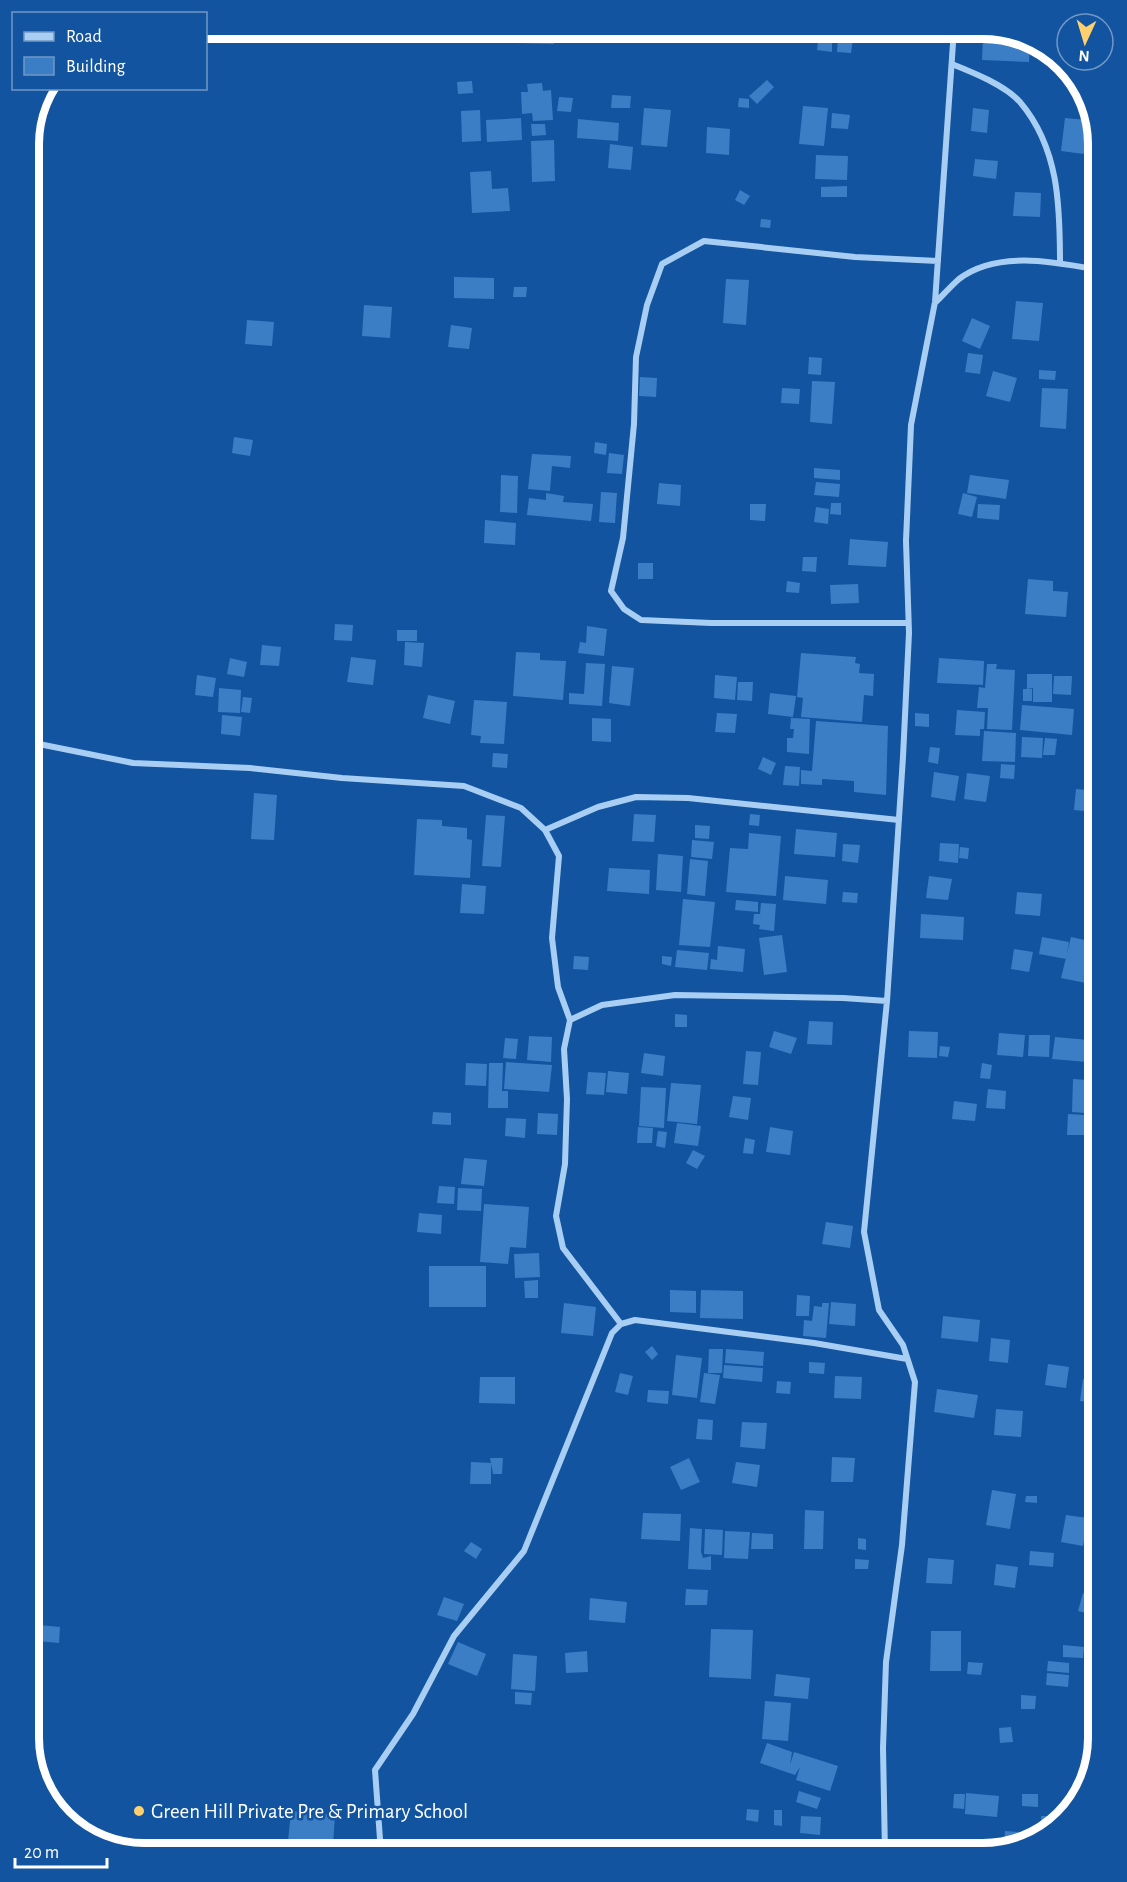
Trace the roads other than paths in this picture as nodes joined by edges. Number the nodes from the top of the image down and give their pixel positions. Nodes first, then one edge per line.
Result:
1 (953, 39) edge
2 (952, 64) junction
3 (938, 261) junction
4 (1060, 263) junction
5 (1088, 268) edge
6 (936, 302) junction
7 (908, 622) junction
8 (39, 744) edge
9 (899, 820) junction
10 (545, 830) junction
11 (887, 1001) junction
12 (570, 1020) junction
13 (621, 1324) junction
14 (907, 1359) junction
15 (380, 1843) edge
16 (885, 1843) edge

1 - 2 street
2 - 3 street
2 - 4 street
3 - 6 street
3 - 7 street
4 - 5 street
4 - 6 street
6 - 7 street
7 - 9 street
8 - 10 street
9 - 10 street
9 - 11 street
10 - 12 street
11 - 12 street
11 - 14 street
12 - 13 street
13 - 14 street
13 - 15 street
14 - 16 street

